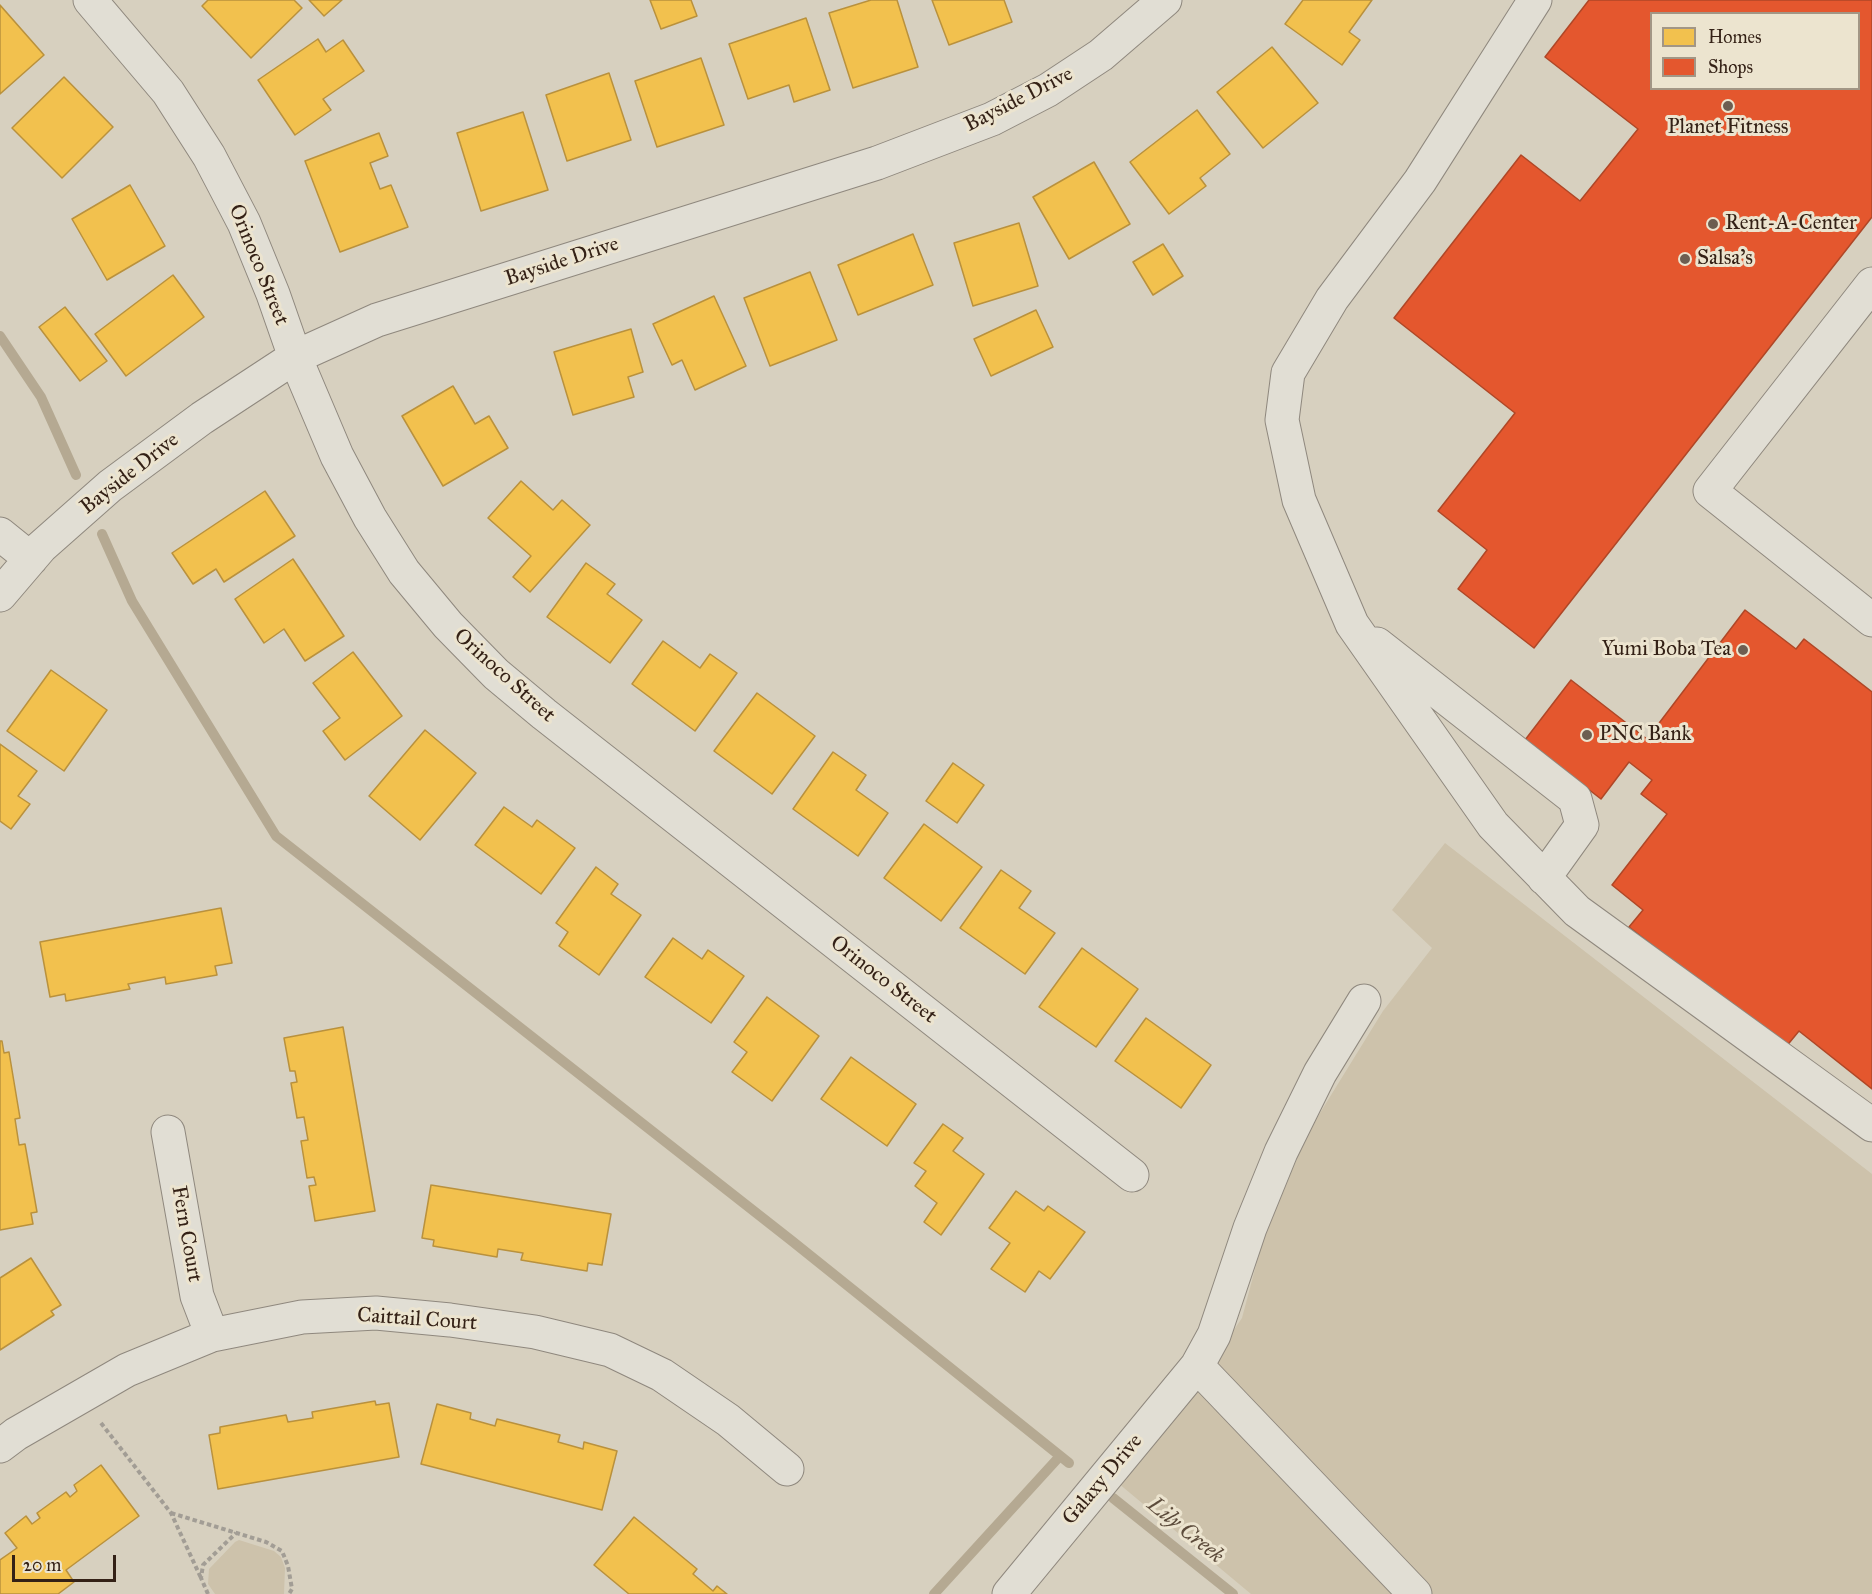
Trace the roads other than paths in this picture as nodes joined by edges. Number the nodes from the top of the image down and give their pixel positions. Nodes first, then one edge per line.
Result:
1 (90, 0) edge
2 (1165, 0) edge
3 (1535, 0) edge
4 (1872, 284) edge
5 (295, 357) junction
6 (0, 534) edge
7 (31, 559) junction
8 (0, 595) edge
9 (1872, 620) edge
10 (1352, 624) junction
11 (1544, 878) junction
12 (1364, 1000) dead end
13 (1872, 1125) edge
14 (168, 1132) dead end
15 (1132, 1175) dead end
16 (212, 1335) junction
17 (1197, 1366) junction
18 (0, 1446) edge
19 (788, 1469) dead end
20 (1009, 1594) edge
21 (1415, 1594) edge

1 - 5 street, Orinoco Street
2 - 5 street, Bayside Drive
3 - 10 street
4 - 9 street
5 - 7 street, Bayside Drive
5 - 15 street, Orinoco Street
6 - 7 street
7 - 8 street, Bayside Drive
10 - 11 street
10 - 11 street
11 - 13 street
12 - 17 street, Galaxy Drive
14 - 16 street, Fern Court
16 - 18 street, Caittail Court
16 - 19 street, Caittail Court
17 - 20 street, Galaxy Drive
17 - 21 street

